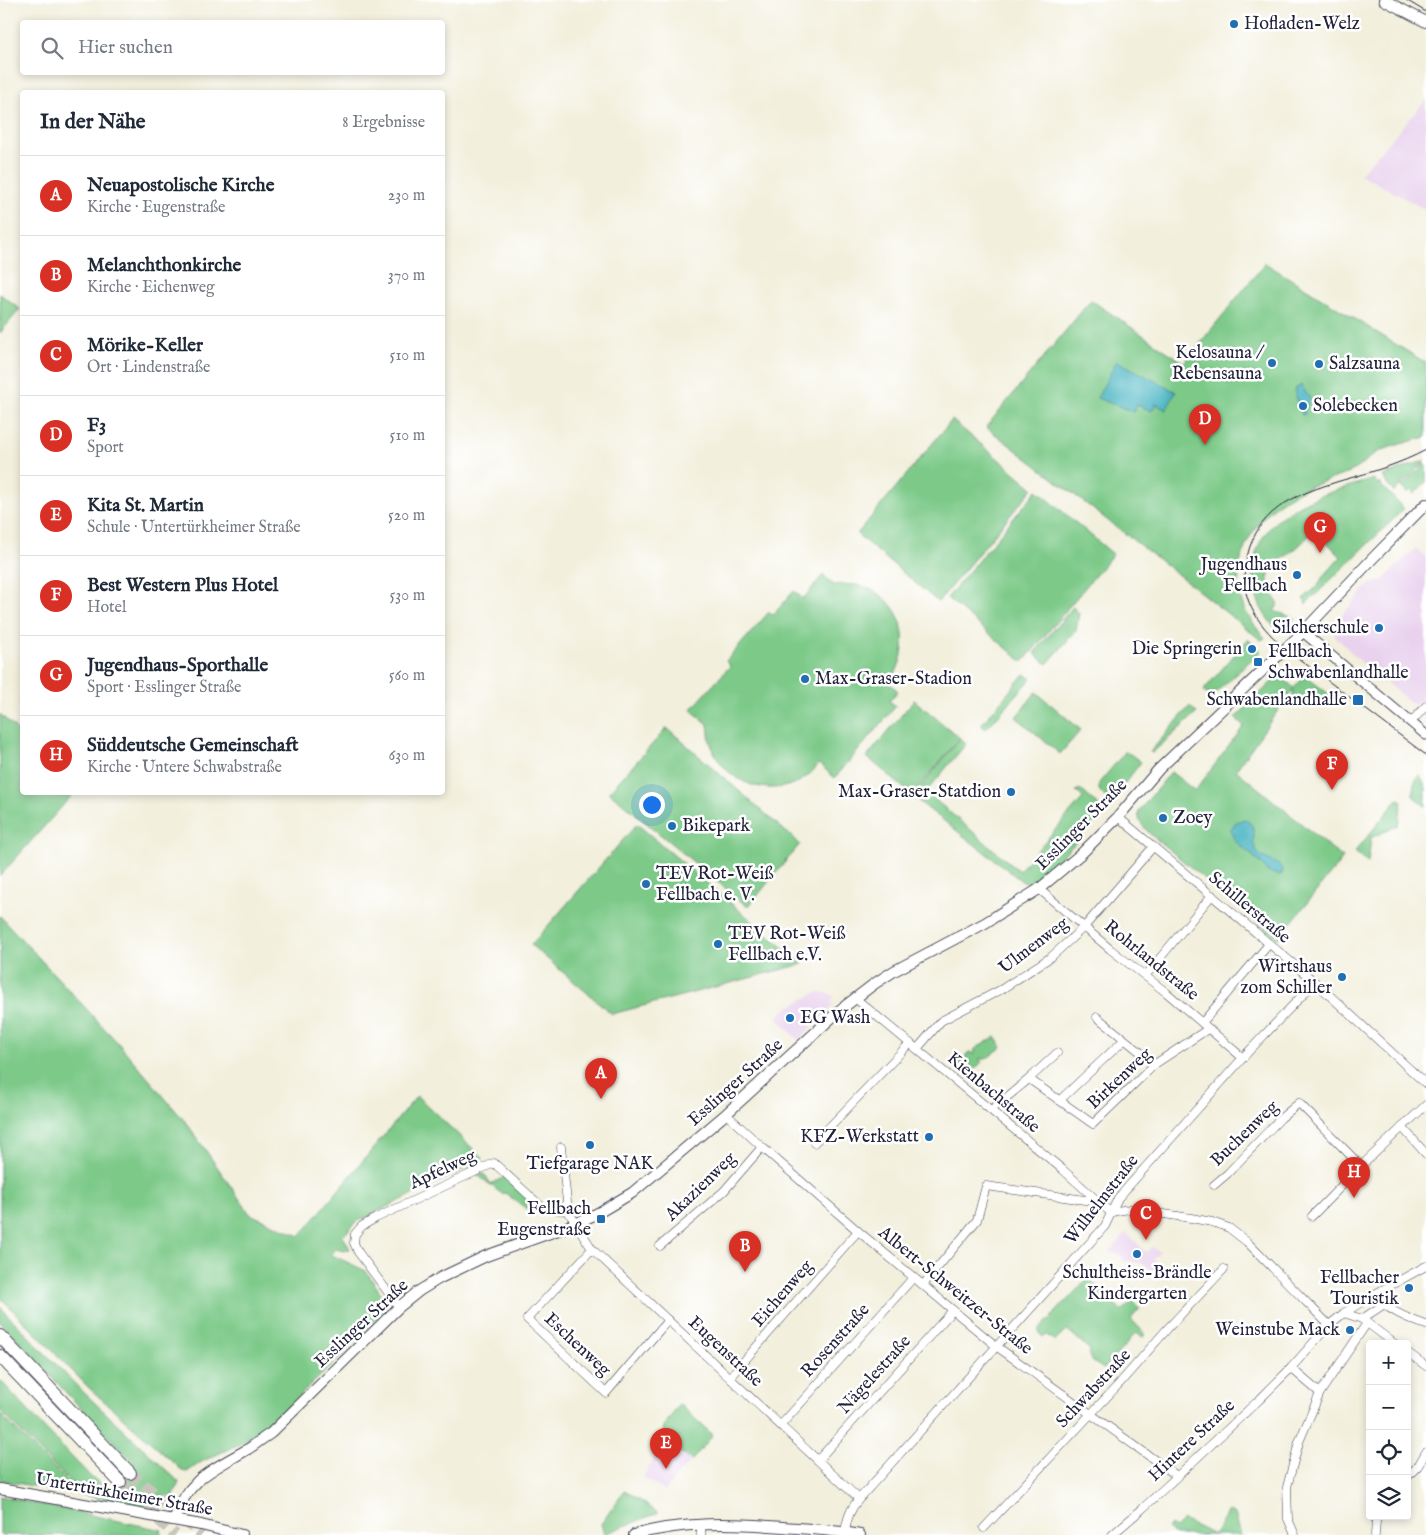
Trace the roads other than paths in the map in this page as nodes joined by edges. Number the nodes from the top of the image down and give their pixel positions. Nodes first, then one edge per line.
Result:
1 (1384, 0) edge
2 (1426, 22) edge
3 (1426, 504) edge
4 (1303, 632) junction
5 (1424, 708) edge
6 (1411, 722) junction
7 (1426, 734) edge
8 (1118, 817) junction
9 (1153, 847) junction
10 (1039, 889) junction
11 (1212, 895) junction
12 (1085, 926) junction
13 (1269, 944) junction
14 (1146, 975) junction
15 (1315, 982) junction
16 (855, 998) junction
17 (1098, 1017) dead end
18 (1205, 1026) junction
19 (1124, 1040) junction
20 (910, 1043) junction
21 (917, 1049) junction
22 (1057, 1053) dead end
23 (1243, 1058) junction
24 (1155, 1064) junction
25 (1029, 1079) junction
26 (1426, 1084) edge
27 (1060, 1100) junction
28 (1426, 1105) edge
29 (991, 1110) junction
30 (726, 1114) junction
31 (1402, 1127) junction
32 (814, 1142) dead end
33 (561, 1146) dead end
34 (762, 1147) junction
35 (1426, 1154) edge
36 (1361, 1166) junction
37 (1214, 1185) dead end
38 (1099, 1202) junction
39 (568, 1211) junction
40 (1110, 1212) junction
41 (1312, 1216) dead end
42 (576, 1224) junction
43 (858, 1232) junction
44 (660, 1246) dead end
45 (592, 1249) junction
46 (1426, 1266) edge
47 (1224, 1269) dead end
48 (913, 1278) junction
49 (923, 1285) junction
50 (1373, 1295) junction
51 (1383, 1305) junction
52 (399, 1307) junction
53 (953, 1310) junction
54 (1344, 1313) junction
55 (668, 1320) junction
56 (1365, 1321) junction
57 (1329, 1325) junction
58 (1426, 1325) edge
59 (0, 1336) edge
60 (1390, 1340) edge
61 (996, 1346) junction
62 (1411, 1355) edge
63 (0, 1356) edge
64 (1426, 1366) edge
65 (1292, 1368) junction
66 (730, 1378) junction
67 (1320, 1393) junction
68 (1091, 1414) junction
69 (781, 1425) junction
70 (1426, 1452) edge
71 (818, 1460) junction
72 (130, 1473) tunnel mouth
73 (1408, 1475) edge
74 (1177, 1476) junction
75 (120, 1482) tunnel mouth
76 (0, 1489) edge
77 (859, 1499) junction
78 (174, 1520) junction
79 (1376, 1520) edge
80 (701, 1524) junction
81 (984, 1528) dead end
82 (845, 1532) junction
83 (242, 1535) edge
84 (634, 1535) edge
85 (700, 1535) edge
86 (860, 1535) edge
87 (1112, 1535) edge
88 (1295, 1535) edge
89 (1375, 1535) edge

1 - 2 main road
3 - 4 main road, Esslinger Straße
4 - 6 street
4 - 8 main road, Esslinger Straße
5 - 6 street
6 - 7 street
8 - 9 street, Schillerstraße
8 - 10 main road, Esslinger Straße
9 - 11 street, Schillerstraße
9 - 12 street, Ulmenweg
10 - 12 street, Rohrlandstraße
10 - 16 main road, Esslinger Straße
11 - 13 street, Schillerstraße
11 - 14 street
12 - 14 street, Rohrlandstraße
12 - 21 street, Ulmenweg
13 - 15 street, Schillerstraße
13 - 18 street, Birkenweg
14 - 18 street, Rohrlandstraße
15 - 23 street, Wilhelmstraße
15 - 26 street, Schillerstraße
16 - 20 street, Kienbachstraße
16 - 30 main road, Esslinger Straße
17 - 19 street
18 - 23 street, Rohrlandstraße
18 - 24 street, Birkenweg
19 - 24 street
19 - 27 street
20 - 21 street, Kienbachstraße
20 - 32 street
21 - 29 street, Kienbachstraße
22 - 25 street
23 - 40 street, Wilhelmstraße
24 - 27 street, Birkenweg
25 - 27 street, Birkenweg
25 - 29 street
28 - 31 street
29 - 38 street, Kienbachstraße
30 - 34 street, Albert-Schweitzer-Straße
30 - 42 main road, Esslinger Straße
31 - 35 street
31 - 36 street
33 - 39 street
34 - 43 street, Albert-Schweitzer-Straße
34 - 44 street, Akazienweg
36 - 37 street, Buchenweg
36 - 41 street
38 - 40 street, Kienbachstraße
38 - 49 street
39 - 42 street
39 - 52 street, Apfelweg
40 - 57 street
40 - 61 street, Wilhelmstraße
42 - 45 street, Eugenstraße
42 - 52 main road, Esslinger Straße
43 - 48 street, Albert-Schweitzer-Straße
43 - 66 street, Eichenweg
45 - 55 street, Eugenstraße
45 - 55 street, Eschenweg
46 - 50 street, Hintere Straße
47 - 68 street, Schwabstraße
48 - 49 street, Albert-Schweitzer-Straße
48 - 69 street, Rosenstraße
49 - 53 street, Albert-Schweitzer-Straße
50 - 51 street
50 - 54 street, Hintere Straße
51 - 56 street
51 - 58 street
52 - 78 main road, Esslinger Straße
53 - 61 street, Albert-Schweitzer-Straße
53 - 71 street, Nägelestraße
54 - 56 street
54 - 57 street, Hintere Straße
55 - 66 street, Eugenstraße
56 - 60 street
56 - 67 street
57 - 65 street, Hintere Straße
59 - 72 highway
61 - 68 street, Albert-Schweitzer-Straße
61 - 77 street, Wilhelmstraße
62 - 64 street
63 - 75 highway
65 - 67 street
65 - 74 street, Hintere Straße
66 - 69 street, Eugenstraße
67 - 88 street
68 - 74 street, Albert-Schweitzer-Straße
68 - 81 street, Schwabstraße
69 - 71 street, Eugenstraße
70 - 73 street
71 - 77 street, Eugenstraße
74 - 87 street, Hintere Straße
76 - 78 main road, Untertürkheimer Straße
77 - 82 street, Wilhelmstraße
78 - 83 main road, Untertürkheimer Straße
79 - 89 street
80 - 82 main road
80 - 84 main road
80 - 85 street
82 - 86 main road

